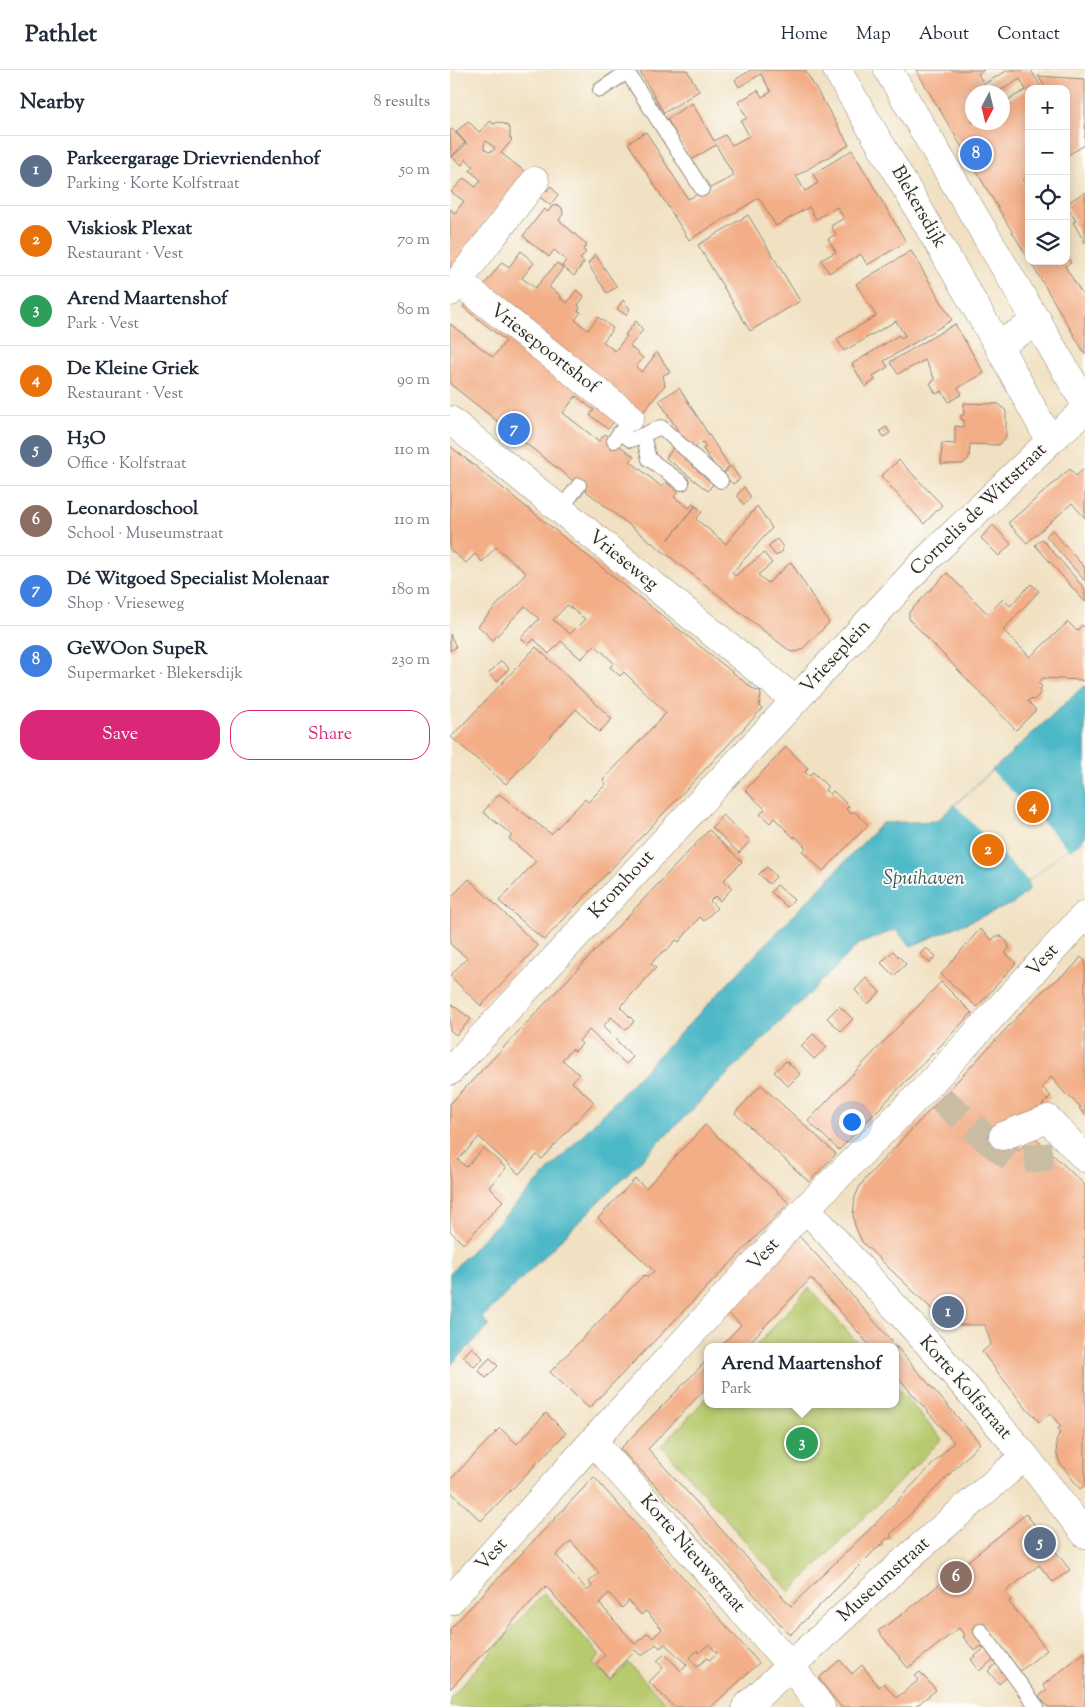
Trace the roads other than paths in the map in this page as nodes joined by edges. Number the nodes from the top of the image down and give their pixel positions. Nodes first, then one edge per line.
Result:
1 (837, 70) edge
2 (888, 70) edge
3 (626, 71) edge
4 (600, 90) dead end
5 (535, 181) dead end
6 (702, 189) dead end
7 (454, 287) edge
8 (1038, 321) junction
9 (998, 345) junction
10 (1085, 403) edge
11 (1085, 410) edge
12 (450, 420) edge
13 (636, 426) junction
14 (1050, 440) junction
15 (614, 441) dead end
16 (721, 481) dead end
17 (682, 483) dead end
18 (579, 485) dead end
19 (560, 510) junction
20 (876, 613) joint
21 (796, 700) junction
22 (1083, 923) edge
23 (450, 1071) edge
24 (1004, 1136) tunnel mouth
25 (1073, 1155) edge
26 (806, 1208) junction
27 (593, 1441) junction
28 (1025, 1456) junction
29 (1085, 1534) edge
30 (450, 1601) edge
31 (981, 1631) dead end
32 (791, 1666) junction
33 (746, 1707) edge
34 (821, 1707) edge
35 (1037, 1707) edge

1 - 9 street, Blekersdijk
2 - 8 street
3 - 4 lane
3 - 6 lane
5 - 7 street, Vriesepoortshof
7 - 13 street, Vriesepoortshof
8 - 9 street
8 - 10 street
9 - 14 street, Blekersdijk
11 - 14 street, Cornelis de Wittstraat
12 - 19 street, Vrieseweg
13 - 15 lane
13 - 16 lane
13 - 17 lane
14 - 20 street, Cornelis de Wittstraat
18 - 19 lane
19 - 21 street, Vrieseweg
20 - 21 street, Vrieseplein
21 - 23 street, Kromhout
22 - 26 street, Vest
24 - 25 street
26 - 27 street, Vest
26 - 28 street, Korte Kolfstraat
27 - 30 street, Vest
27 - 32 street, Korte Nieuwstraat
28 - 29 street, Korte Kolfstraat
28 - 32 street, Museumstraat
31 - 35 lane
32 - 33 street, Museumstraat
32 - 34 street, Korte Nieuwstraat

